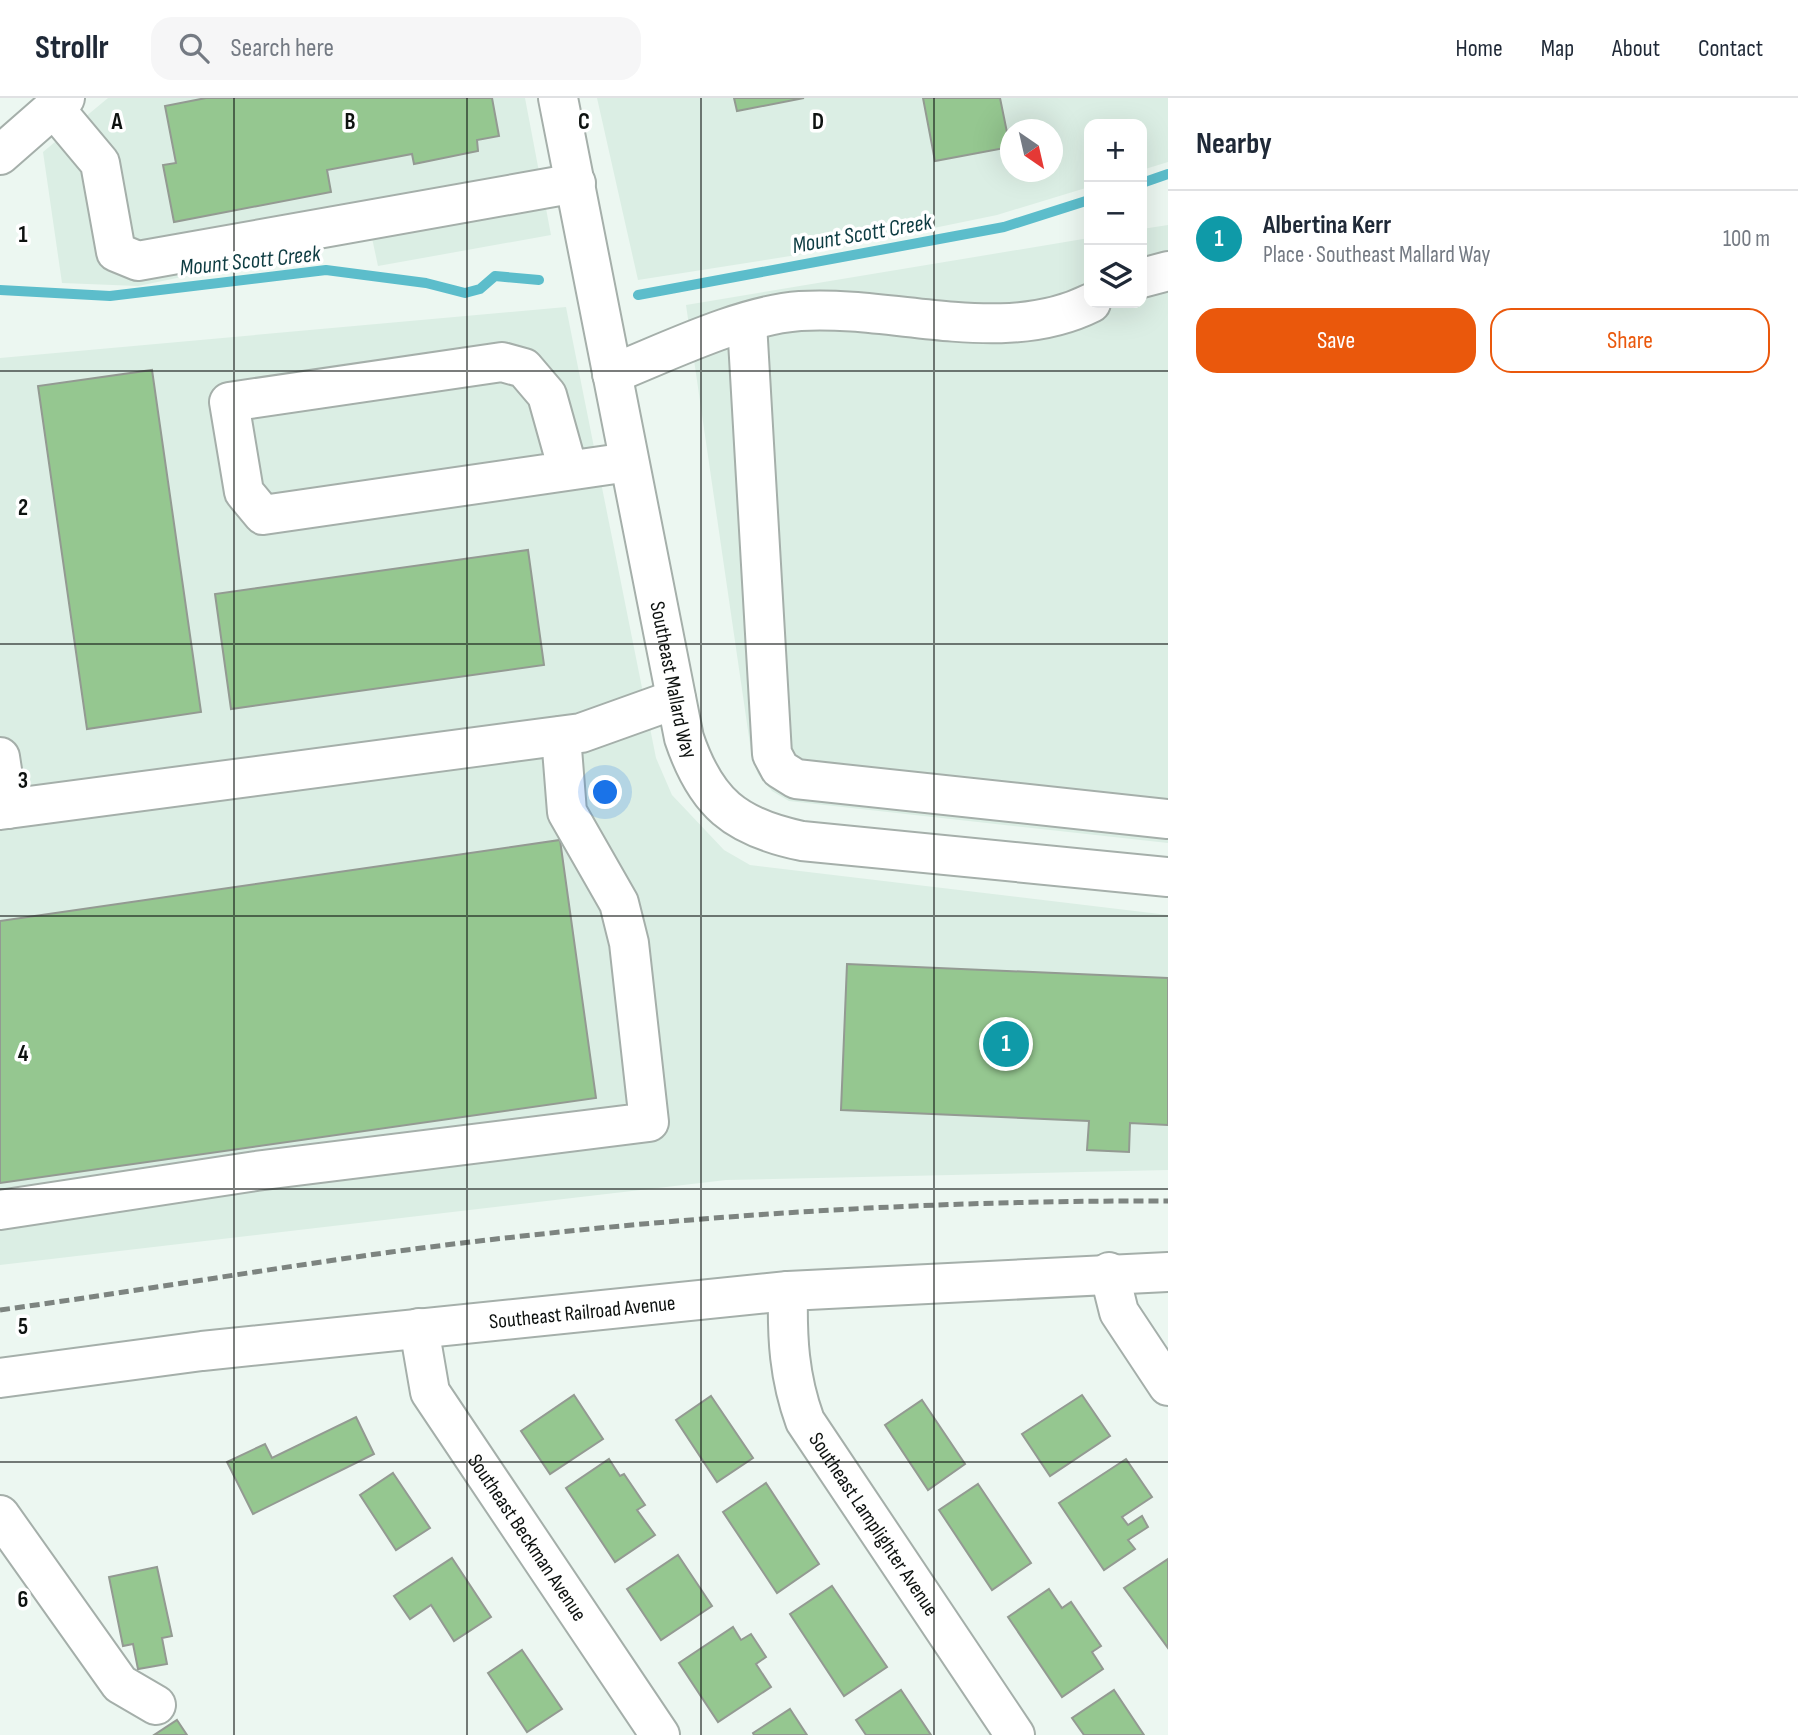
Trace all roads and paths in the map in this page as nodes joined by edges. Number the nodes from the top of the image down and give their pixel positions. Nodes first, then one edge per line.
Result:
1 (558, 98) edge
2 (60, 103) edge
3 (0, 155) edge
4 (576, 183) junction
5 (1168, 271) edge
6 (1147, 277) edge
7 (1084, 305) edge
8 (747, 323) junction
9 (612, 374) junction
10 (629, 462) junction
11 (568, 470) junction
12 (676, 699) junction
13 (561, 736) junction
14 (0, 757) edge
15 (4, 809) edge
16 (1168, 819) edge
17 (1168, 877) edge
18 (0, 1210) edge
19 (1110, 1272) junction
20 (1168, 1272) edge
21 (788, 1292) junction
22 (419, 1328) junction
23 (0, 1378) edge
24 (1168, 1386) edge
25 (0, 1515) edge
26 (156, 1705) dead end
27 (655, 1733) edge
28 (1014, 1735) edge

1 - 4 street, Southeast Mallard Way
2 - 3 street
2 - 4 street
4 - 9 street, Southeast Mallard Way
5 - 6 street
7 - 8 street
8 - 9 street
8 - 16 street
9 - 10 street, Southeast Mallard Way
10 - 11 street
10 - 12 street, Southeast Mallard Way
11 - 11 street
12 - 13 street
12 - 17 street, Southeast Mallard Way
13 - 15 street
13 - 18 street
14 - 15 street
19 - 20 street, Southeast Railroad Avenue
19 - 21 street, Southeast Railroad Avenue
19 - 24 street
21 - 22 street, Southeast Railroad Avenue
21 - 28 street, Southeast Lamplighter Avenue
22 - 23 street, Southeast Railroad Avenue
22 - 27 street, Southeast Beckman Avenue
25 - 26 street

